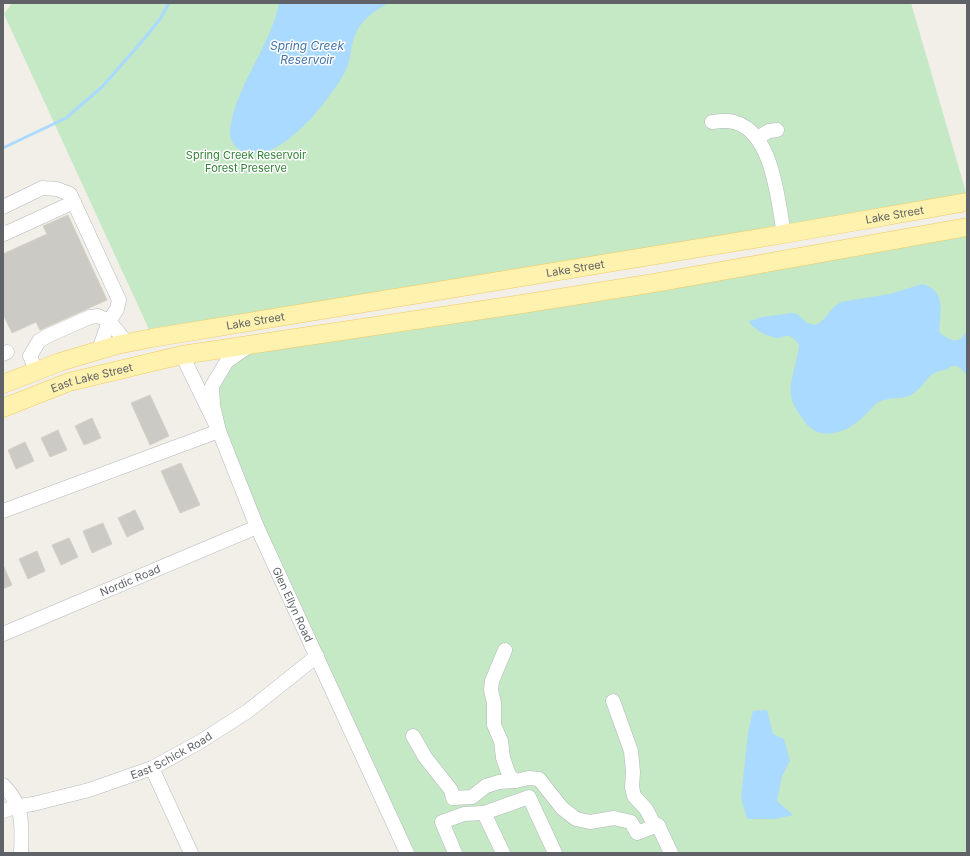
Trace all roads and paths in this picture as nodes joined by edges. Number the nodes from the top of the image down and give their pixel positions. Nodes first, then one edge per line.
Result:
1 (712, 122) dead end
2 (777, 130) dead end
3 (757, 138) junction
4 (74, 202) junction
5 (967, 202) edge
6 (3, 207) edge
7 (967, 227) edge
8 (3, 232) edge
9 (784, 234) junction
10 (788, 259) junction
11 (109, 322) junction
12 (182, 334) junction
13 (127, 343) junction
14 (253, 344) junction
15 (99, 350) junction
16 (182, 355) junction
17 (36, 371) junction
18 (3, 384) edge
19 (3, 408) edge
20 (219, 431) junction
21 (3, 511) edge
22 (257, 526) junction
23 (3, 634) edge
24 (505, 650) dead end
25 (317, 656) junction
26 (613, 701) dead end
27 (413, 736) dead end
28 (152, 768) junction
29 (515, 782) junction
30 (3, 785) edge
31 (18, 806) junction
32 (3, 811) edge
33 (484, 813) junction
34 (655, 826) junction
35 (21, 853) edge
36 (191, 853) edge
37 (406, 853) edge
38 (455, 853) edge
39 (503, 853) edge
40 (555, 853) edge
41 (671, 853) edge

1 - 3 street
2 - 3 street
3 - 9 street
4 - 6 street
4 - 8 street
4 - 11 street
5 - 9 main road, Lake Street
7 - 10 main road, Lake Street
9 - 10 main road
9 - 12 main road, Lake Street
10 - 14 main road, Lake Street
11 - 13 street
11 - 15 street
11 - 17 street
12 - 13 main road, East Lake Street
12 - 16 main road
13 - 15 main road, East Lake Street
14 - 16 main road, Lake Street
14 - 20 street
15 - 17 main road, East Lake Street
16 - 19 main road, East Lake Street
16 - 20 street, Glen Ellyn Road
17 - 18 main road, East Lake Street
20 - 21 street
20 - 22 street, Glen Ellyn Road
22 - 23 street, Nordic Road
22 - 25 street, Glen Ellyn Road
24 - 29 street
25 - 28 street, East Schick Road
25 - 37 street, Glen Ellyn Road
26 - 34 street
27 - 29 street
28 - 31 street, East Schick Road
28 - 36 street
29 - 34 street
30 - 31 street
31 - 32 street, East Schick Road
31 - 35 street
33 - 38 street
33 - 39 street
33 - 40 street
34 - 41 street

